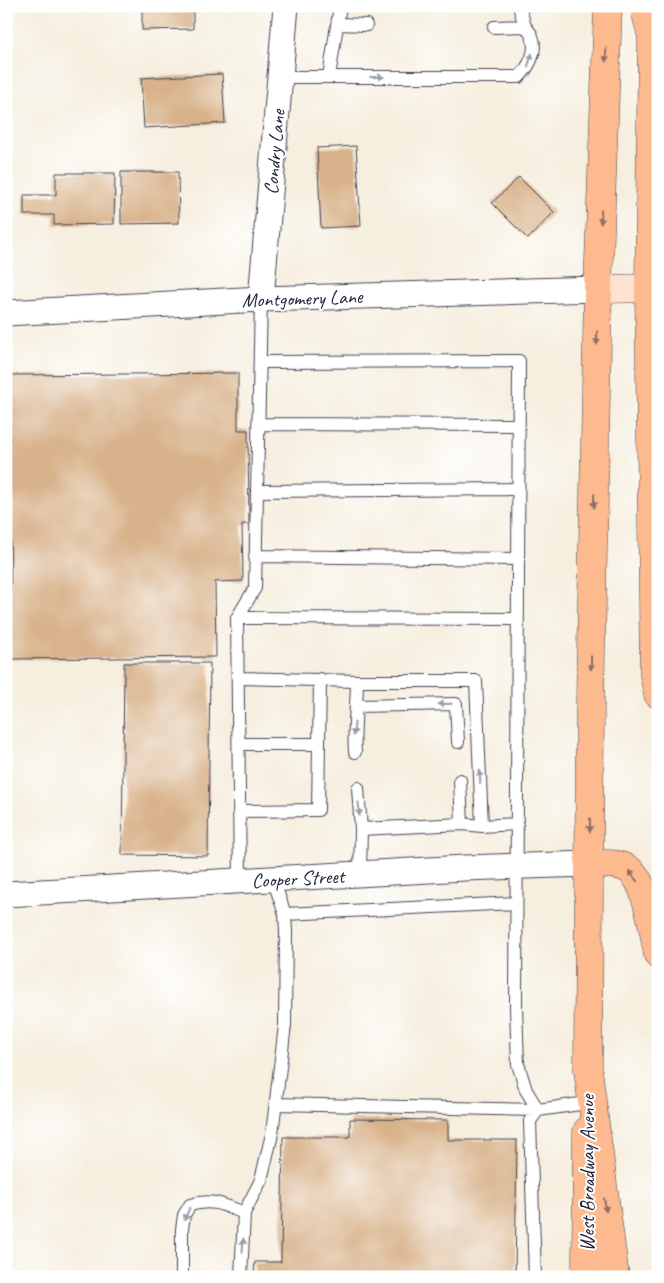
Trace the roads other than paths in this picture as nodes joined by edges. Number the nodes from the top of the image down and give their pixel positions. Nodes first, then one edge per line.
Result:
1 (286, 6) edge
2 (340, 6) edge
3 (519, 6) edge
4 (608, 6) edge
5 (644, 6) edge
6 (338, 24) junction
7 (366, 25) dead end
8 (494, 26) dead end
9 (525, 26) junction
10 (655, 39) edge
11 (280, 77) junction
12 (329, 77) junction
13 (654, 92) edge
14 (654, 288) edge
15 (598, 289) junction
16 (261, 299) junction
17 (6, 313) edge
18 (260, 362) junction
19 (258, 424) junction
20 (518, 425) junction
21 (518, 489) junction
22 (257, 491) junction
23 (255, 556) junction
24 (518, 559) junction
25 (237, 618) junction
26 (517, 619) junction
27 (238, 678) junction
28 (320, 679) junction
29 (657, 679) edge
30 (357, 681) junction
31 (357, 706) junction
32 (458, 742) dead end
33 (239, 744) junction
34 (318, 744) junction
35 (355, 752) dead end
36 (460, 780) dead end
37 (358, 788) dead end
38 (239, 811) junction
39 (462, 824) junction
40 (516, 824) junction
41 (482, 826) junction
42 (361, 829) junction
43 (590, 864) junction
44 (516, 866) junction
45 (360, 874) junction
46 (273, 879) junction
47 (240, 881) junction
48 (6, 894) edge
49 (516, 902) junction
50 (285, 914) junction
51 (658, 955) edge
52 (588, 1070) junction
53 (587, 1103) junction
54 (276, 1104) junction
55 (538, 1110) junction
56 (244, 1213) junction
57 (182, 1277) edge
58 (241, 1277) edge
59 (535, 1277) edge
60 (586, 1277) edge
61 (615, 1277) edge

1 - 11 street, Condry Lane
2 - 6 lane
3 - 9 lane
4 -> 15 main road
5 - 10 main road
6 - 7 lane
6 - 12 lane
8 - 9 lane
12 -> 9 lane
10 - 13 main road
11 - 12 lane
11 - 16 street, Condry Lane
13 - 14 main road
14 - 15 main road
14 - 29 main road
15 - 16 street, Montgomery Lane
15 -> 43 main road
16 - 17 street, Montgomery Lane
16 - 18 lane
18 - 19 lane
18 - 20 lane
19 - 20 lane
19 - 22 lane
20 - 21 lane
21 - 22 lane
21 - 24 lane
22 - 23 lane
23 - 24 lane
23 - 25 lane
24 - 26 lane
25 - 26 lane
25 - 27 lane
26 - 40 lane
27 - 28 lane
27 - 33 lane
28 - 30 lane
28 - 34 lane
30 - 31 lane
41 -> 30 lane
32 -> 31 lane
31 -> 35 lane
33 - 34 lane
33 - 38 lane
34 - 38 lane
36 - 39 lane
37 -> 42 lane
38 - 47 lane
39 - 41 lane
39 - 42 lane
40 - 41 lane
40 - 44 lane
42 - 45 lane
43 - 44 street, Cooper Street
51 -> 43 main road
43 - 52 main road
44 - 45 street, Cooper Street
44 - 49 lane
45 - 46 street, Cooper Street
46 - 47 street, Cooper Street
46 - 50 lane
47 - 48 street, Cooper Street
49 - 50 lane
49 - 55 lane
50 - 54 lane
52 - 53 main road, West Broadway Avenue
52 -> 61 main road
53 - 55 lane
53 - 60 main road, West Broadway Avenue
54 - 55 lane
54 - 56 lane
55 - 59 lane
56 -> 57 lane
58 -> 56 lane

